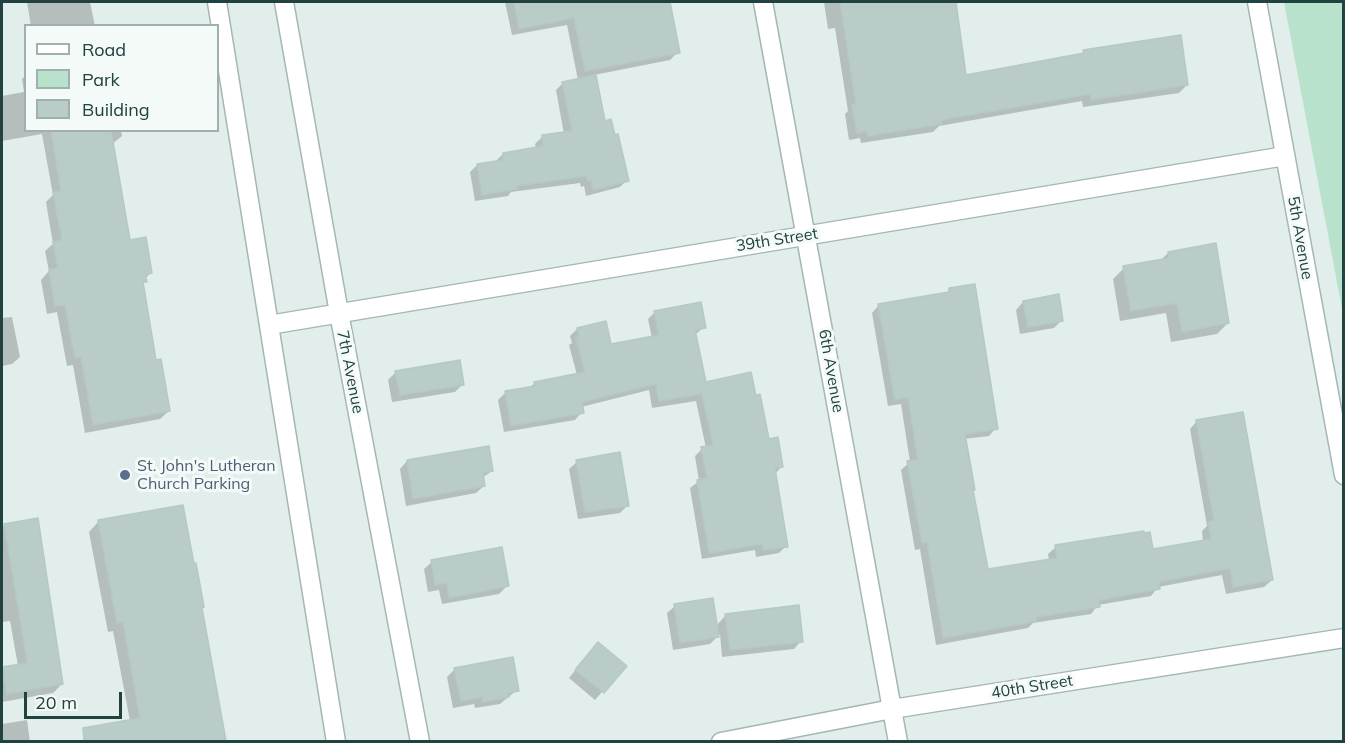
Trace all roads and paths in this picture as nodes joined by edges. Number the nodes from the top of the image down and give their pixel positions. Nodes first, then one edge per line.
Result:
1 (217, 2) edge
2 (284, 2) edge
3 (764, 2) edge
4 (1257, 2) edge
5 (1285, 156) junction
6 (807, 235) junction
7 (339, 313) junction
8 (269, 325) junction
9 (1344, 475) edge
10 (1344, 638) edge
11 (892, 709) junction
12 (336, 741) edge
13 (420, 741) edge
14 (721, 741) edge
15 (898, 741) edge

1 - 8 street
2 - 7 street, 7th Avenue
3 - 6 street, 6th Avenue
4 - 5 street, 5th Avenue
5 - 6 street, 39th Street
5 - 9 street, 5th Avenue
6 - 7 street, 39th Street
6 - 11 street, 6th Avenue
7 - 8 street, 39th Street
7 - 13 street, 7th Avenue
8 - 12 street
10 - 11 street, 40th Street
11 - 14 street, 40th Street
11 - 15 street, 6th Avenue

